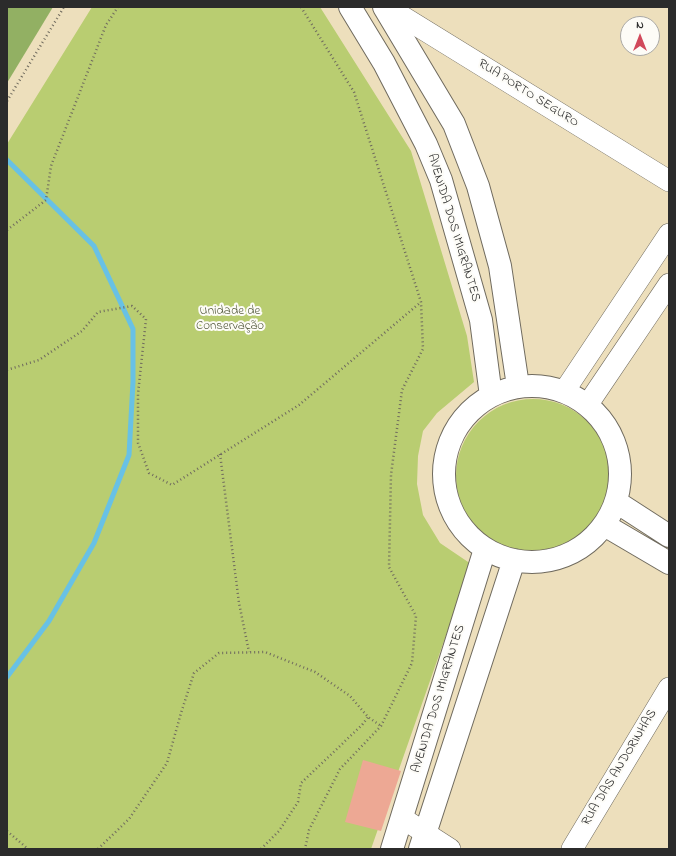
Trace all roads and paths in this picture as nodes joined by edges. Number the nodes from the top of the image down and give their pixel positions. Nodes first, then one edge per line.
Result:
1 (64, 7) edge
2 (118, 7) edge
3 (301, 7) edge
4 (350, 7) edge
5 (388, 11) edge
6 (367, 33) junction
7 (7, 101) edge
8 (669, 181) edge
9 (7, 230) edge
10 (669, 234) edge
11 (669, 284) edge
12 (421, 302) junction
13 (7, 370) edge
14 (518, 386) junction
15 (565, 390) junction
16 (491, 396) junction
17 (588, 404) junction
18 (220, 454) junction
19 (618, 503) junction
20 (606, 526) junction
21 (669, 536) edge
22 (485, 549) junction
23 (514, 560) junction
24 (669, 563) edge
25 (249, 652) junction
26 (669, 688) edge
27 (368, 717) junction
28 (381, 726) junction
29 (402, 818) junction
30 (7, 831) edge
31 (422, 841) edge
32 (28, 849) edge
33 (98, 849) edge
34 (261, 849) edge
35 (305, 849) edge
36 (392, 849) edge
37 (450, 849) edge
38 (572, 849) edge

1 - 7 path
2 - 9 path
3 - 12 path
4 - 6 street, AVENIDA DOS IMIGRANTES
5 - 6 street
5 - 8 street, RUA PORTO SEGURO
5 - 14 street
6 - 16 street, AVENIDA DOS IMIGRANTES
10 - 15 street
11 - 17 street
12 - 18 path
12 - 28 path
13 - 18 path
14 - 15 street
14 - 16 street
15 - 17 street
16 - 22 street
17 - 19 street
18 - 25 path
19 - 20 street
19 - 21 street
20 - 23 street
20 - 24 street
22 - 23 street
22 - 29 street, AVENIDA DOS IMIGRANTES
23 - 31 street, AVENIDA DOS IMIGRANTES
25 - 27 path
25 - 33 path
26 - 38 street, RUA DAS ANDORINHAS
27 - 28 path
27 - 34 path
28 - 35 path
29 - 31 street
29 - 36 street, AVENIDA DOS IMIGRANTES
30 - 32 path
31 - 37 street

